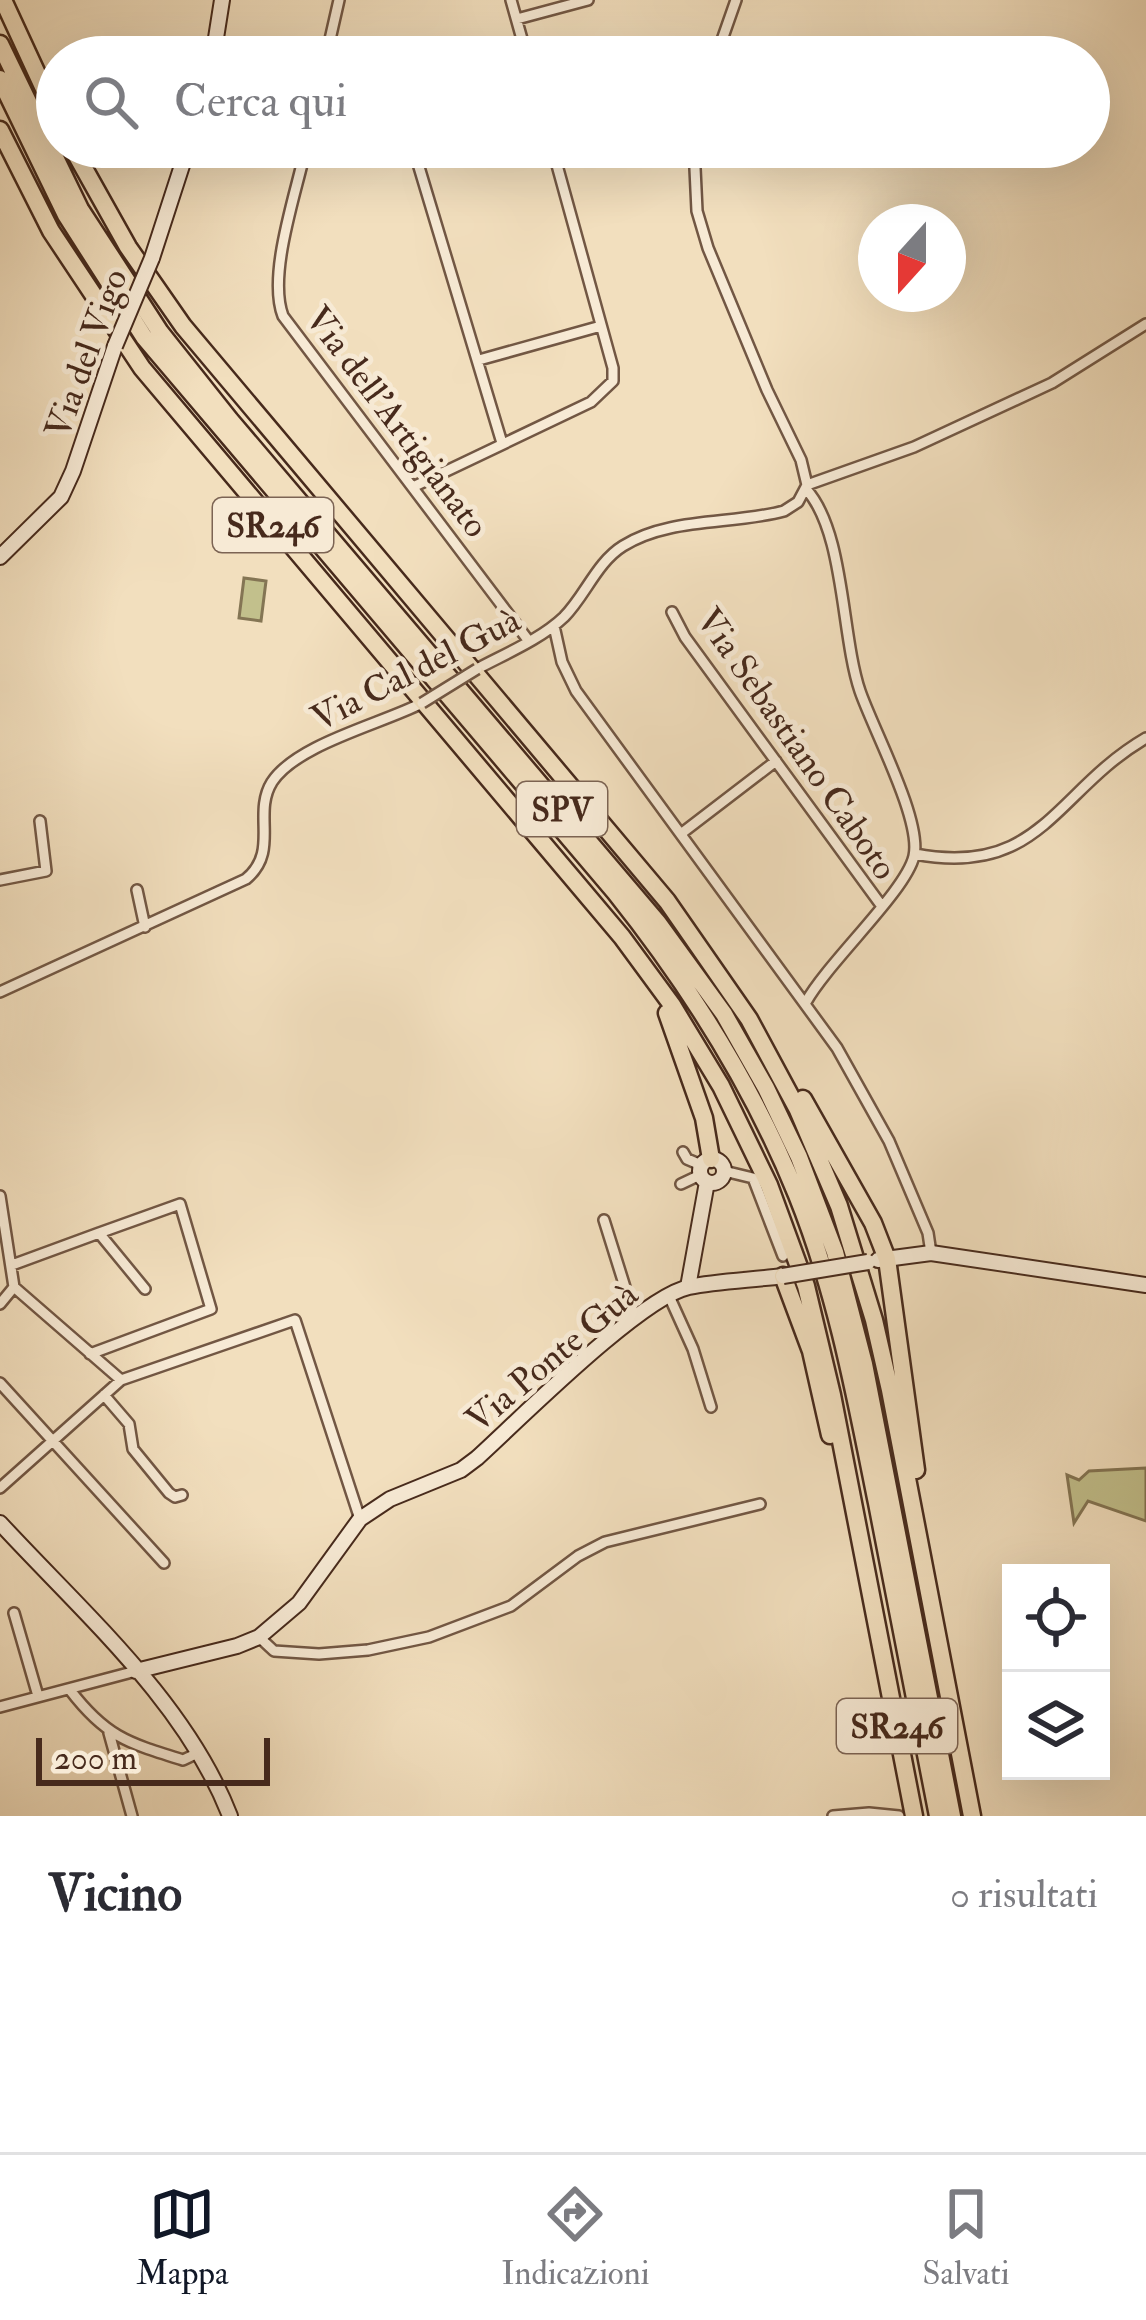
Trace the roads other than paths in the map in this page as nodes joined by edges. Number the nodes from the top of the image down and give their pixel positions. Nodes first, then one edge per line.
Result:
1 (3, 0) edge
2 (222, 0) edge
3 (339, 0) edge
4 (512, 0) edge
5 (588, 0) edge
6 (736, 0) edge
7 (517, 19) junction
8 (217, 36) edge
9 (333, 36) edge
10 (521, 36) edge
11 (723, 36) edge
12 (0, 44) edge
13 (36, 72) edge
14 (0, 79) edge
15 (36, 118) edge
16 (0, 130) edge
17 (36, 153) edge
18 (43, 168) edge
19 (60, 168) edge
20 (84, 168) edge
21 (181, 168) edge
22 (302, 168) edge
23 (420, 168) edge
24 (558, 168) edge
25 (695, 168) edge
26 (1146, 324) edge
27 (601, 326) junction
28 (479, 360) junction
29 (502, 443) junction
30 (415, 487) junction
31 (806, 487) junction
32 (0, 557) edge
33 (672, 612) dead end
34 (554, 626) junction
35 (528, 640) junction
36 (1146, 738) edge
37 (776, 761) junction
38 (40, 821) dead end
39 (682, 833) junction
40 (915, 854) junction
41 (0, 880) edge
42 (137, 890) dead end
43 (586, 893) junction
44 (880, 905) junction
45 (145, 927) junction
46 (697, 938) junction
47 (0, 992) edge
48 (806, 1002) junction
49 (683, 1152) dead end
50 (709, 1170) junction
51 (681, 1184) dead end
52 (0, 1196) edge
53 (604, 1220) dead end
54 (98, 1233) junction
55 (931, 1253) junction
56 (783, 1256) dead end
57 (887, 1259) junction
58 (12, 1265) junction
59 (783, 1276) junction
60 (1146, 1285) edge
61 (14, 1287) junction
62 (688, 1287) junction
63 (145, 1289) dead end
64 (669, 1296) junction
65 (0, 1304) edge
66 (635, 1319) junction
67 (90, 1354) junction
68 (121, 1380) junction
69 (0, 1383) edge
70 (104, 1395) junction
71 (712, 1407) dead end
72 (54, 1441) junction
73 (0, 1488) edge
74 (182, 1495) dead end
75 (760, 1504) dead end
76 (360, 1519) junction
77 (0, 1523) edge
78 (164, 1563) dead end
79 (931, 1600) junction
80 (874, 1609) junction
81 (14, 1612) dead end
82 (259, 1636) junction
83 (136, 1671) junction
84 (70, 1690) junction
85 (38, 1696) junction
86 (0, 1707) edge
87 (109, 1733) junction
88 (200, 1752) junction
89 (133, 1816) edge
90 (230, 1816) edge
91 (832, 1816) edge
92 (899, 1816) edge
93 (914, 1816) edge
94 (938, 1816) edge
95 (952, 1816) edge
96 (972, 1816) edge

1 - 13 highway
2 - 8 street
3 - 9 street
4 - 7 street
5 - 7 street
6 - 11 street
7 - 10 street
12 - 15 highway, SPV
14 - 17 highway, SPV
16 - 43 highway, SR246
18 - 94 highway, SPV
19 - 95 highway, SPV
20 - 46 highway
21 - 32 street, Via del Vigo, bridge
22 - 30 street, Via dell'Artigianato
23 - 28 street
24 - 27 street
25 - 31 street
26 - 31 street, Via Cal del Guà
27 - 28 street
27 - 29 street
28 - 29 street
29 - 30 street
30 - 35 street, Via dell'Artigianato
31 - 34 street, Via Cal del Guà
31 - 40 street
33 - 37 street, Via Sebastiano Caboto
34 - 35 street, Via Cal del Guà
34 - 39 street
35 - 45 street, Via Cal del Guà, bridge
36 - 40 street
37 - 39 street
37 - 44 street, Via Sebastiano Caboto
38 - 41 street
39 - 48 street
40 - 44 street
42 - 45 street
43 - 50 highway
43 - 80 highway, SR246
44 - 48 street
45 - 47 street, Via Cal del Guà
46 - 57 highway
46 - 79 highway
48 - 55 street
49 - 50 street
50 - 51 street
50 - 56 street
50 - 62 street
52 - 58 street
53 - 66 street
54 - 58 street
54 - 63 street
54 - 67 street
55 - 57 street, Via Ponte Guà
55 - 60 street, Via Ponte Guà
57 - 59 street, Via Ponte Guà, bridge
57 - 79 highway
58 - 61 street
59 - 62 street, Via Ponte Guà
59 - 80 highway
61 - 65 street
61 - 67 street
62 - 64 street, Via Ponte Guà
64 - 66 street, Via Ponte Guà
64 - 71 street
66 - 76 street, Via Ponte Guà
67 - 68 street
68 - 70 street
68 - 76 street
69 - 72 street
70 - 72 street
70 - 74 street
72 - 73 street
72 - 78 street
75 - 82 street
76 - 82 street, Via Ponte Guà
77 - 83 street
79 - 96 highway
80 - 93 highway, SR246
81 - 85 street
82 - 83 street, Via Ponte Guà
83 - 84 street
83 - 88 street
84 - 85 street
84 - 87 street
85 - 86 street
87 - 88 street
87 - 89 street
88 - 90 street
91 - 92 street

